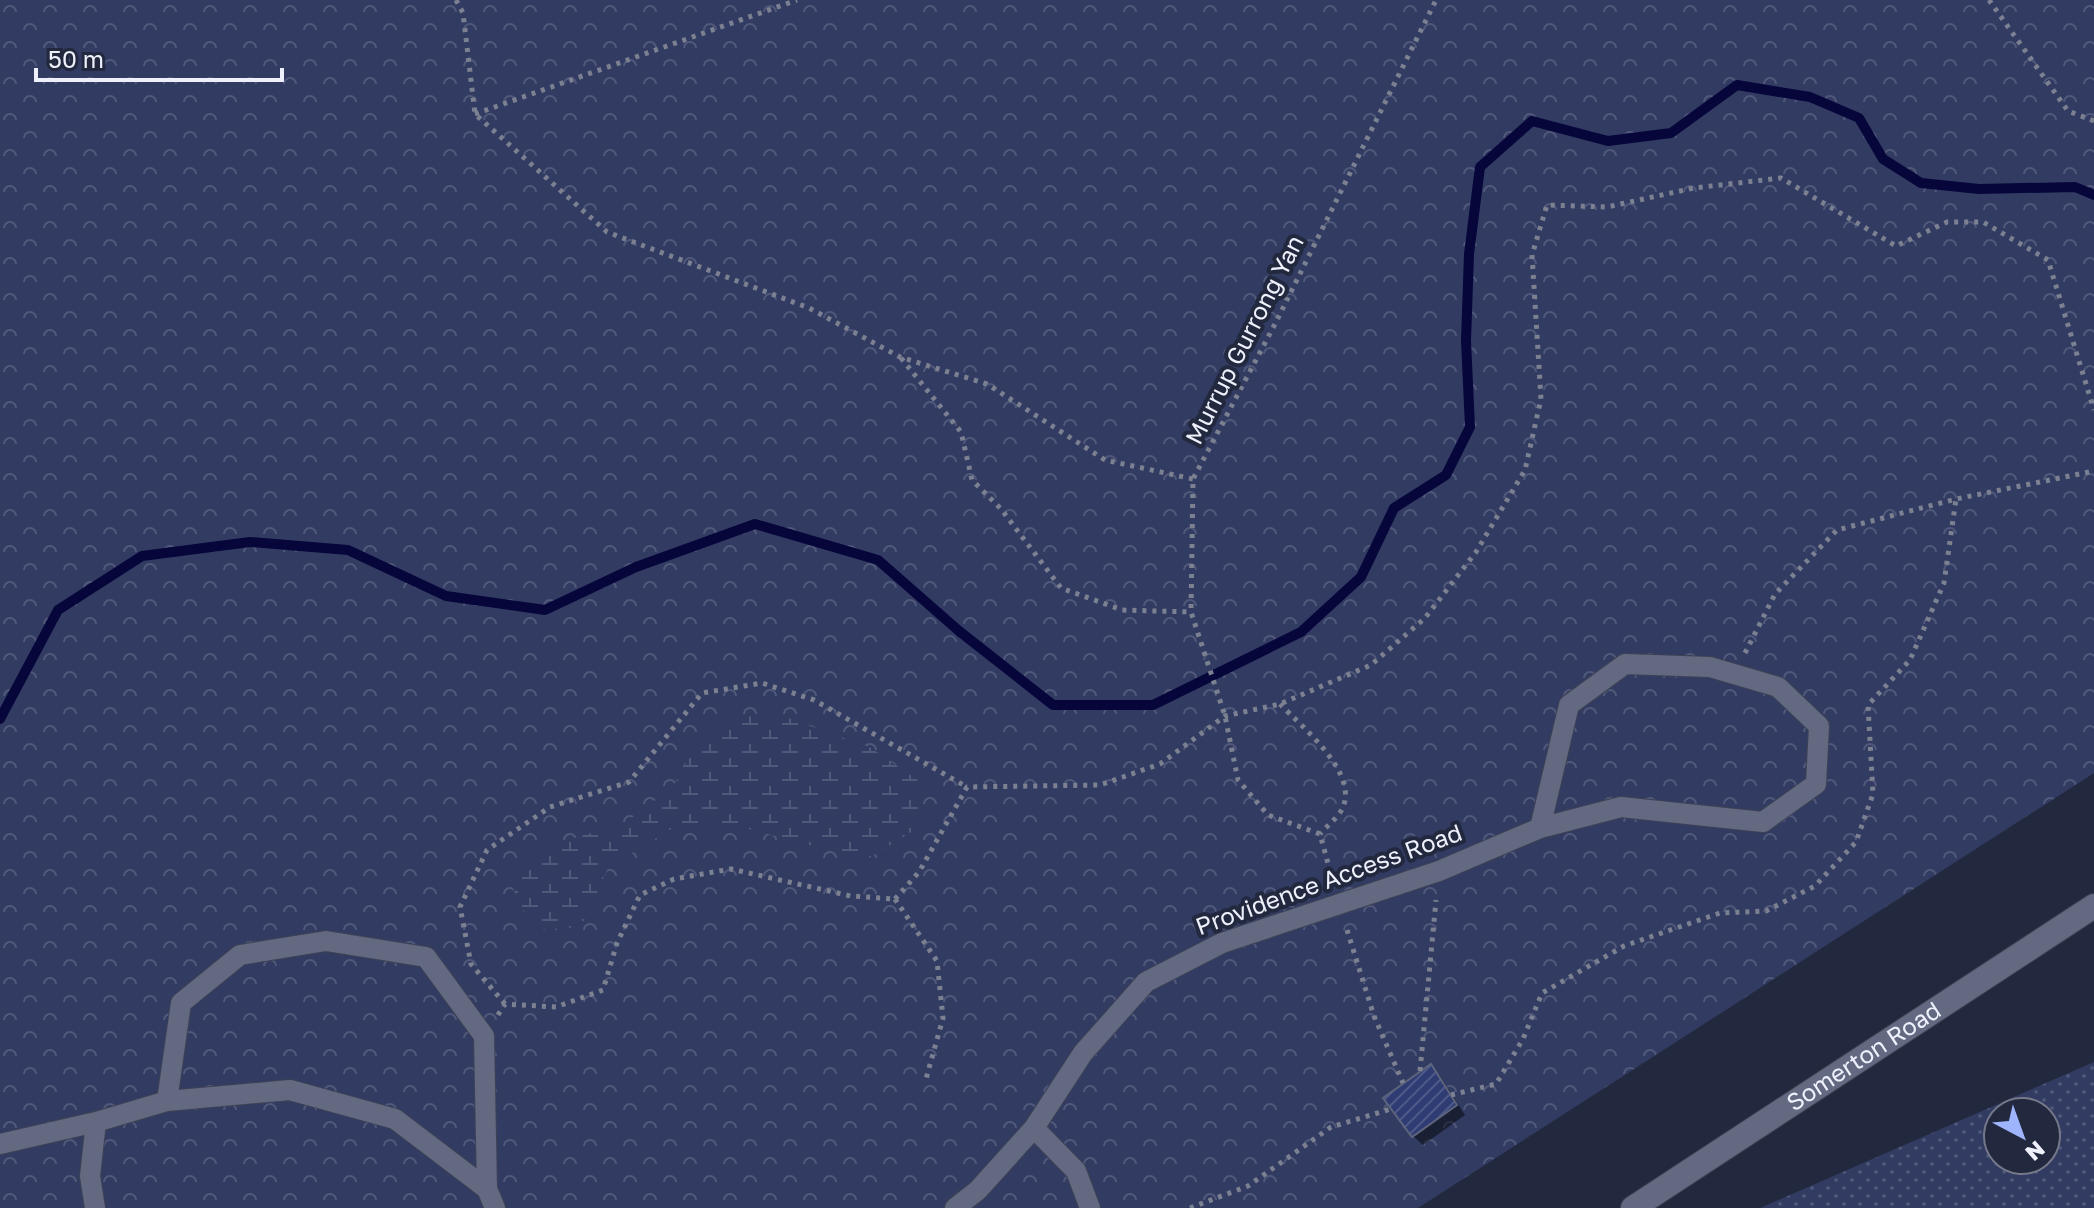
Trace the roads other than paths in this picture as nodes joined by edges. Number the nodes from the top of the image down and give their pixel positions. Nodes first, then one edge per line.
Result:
1 (1540, 828) junction
2 (2094, 906) edge
3 (167, 1101) junction
4 (96, 1122) junction
5 (1034, 1128) junction
6 (0, 1144) edge
7 (491, 1199) edge
8 (95, 1208) edge
9 (955, 1208) edge
10 (1090, 1208) edge
11 (1633, 1208) edge

1 - 1 lane, Providence Access Road
1 - 5 lane, Providence Access Road
2 - 11 main road, Somerton Road
3 - 4 lane
3 - 7 lane
3 - 7 lane
4 - 6 lane
4 - 8 lane
5 - 9 lane, Providence Access Road
5 - 10 lane

